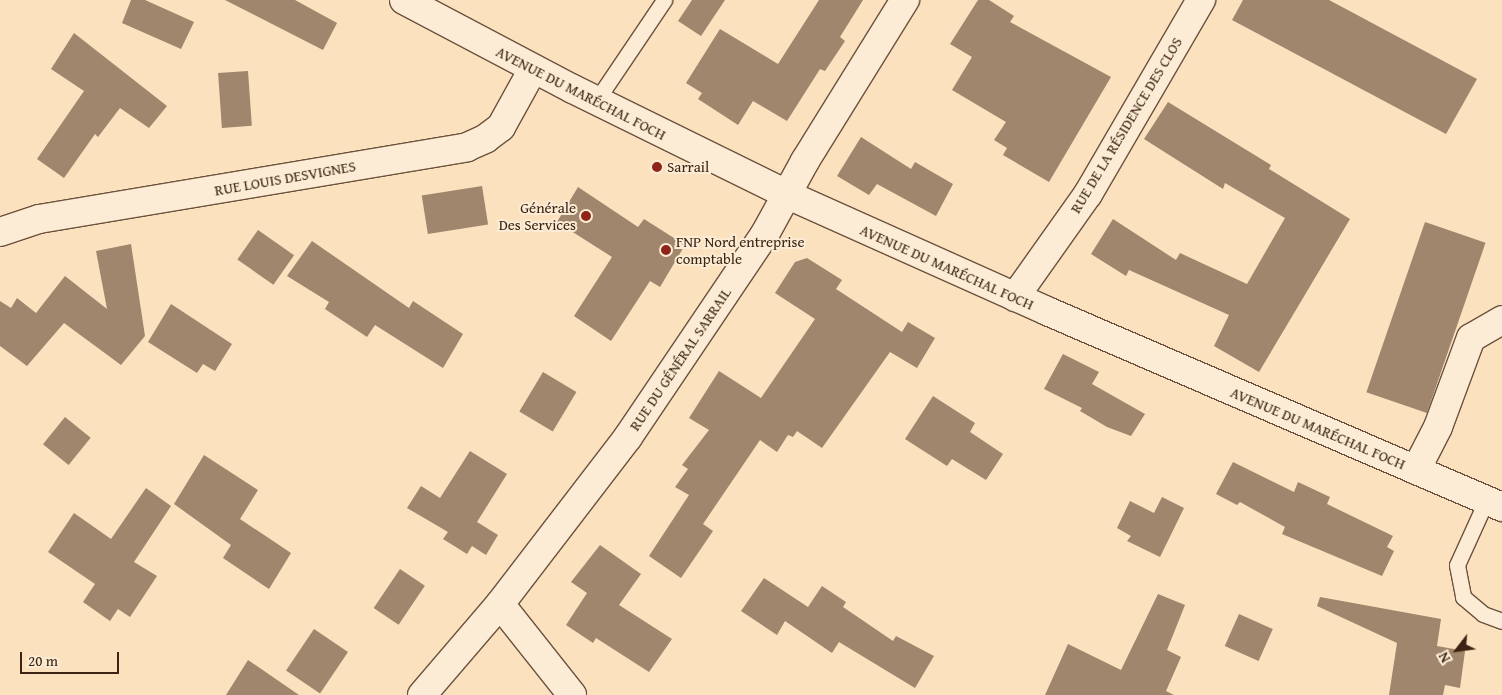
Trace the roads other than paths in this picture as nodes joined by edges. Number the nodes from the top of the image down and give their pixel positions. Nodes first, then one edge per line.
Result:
1 (404, 0) edge
2 (664, 0) edge
3 (905, 0) edge
4 (1200, 0) edge
5 (533, 69) junction
6 (596, 101) junction
7 (788, 195) junction
8 (0, 232) edge
9 (1014, 297) junction
10 (1502, 320) edge
11 (1416, 470) junction
12 (1494, 504) edge
13 (500, 604) junction
14 (1502, 621) edge
15 (422, 695) edge
16 (572, 695) edge

1 - 5 street, AVENUE DU MARÉCHAL FOCH
2 - 6 lane
3 - 7 street, RUE DU GÉNÉRAL SARRAIL
4 - 9 street, RUE DE LA RÉSIDENCE DES CLOS
5 - 6 street, AVENUE DU MARÉCHAL FOCH
5 - 8 street, RUE LOUIS DESVIGNES
6 - 7 street, AVENUE DU MARÉCHAL FOCH
7 - 9 street, AVENUE DU MARÉCHAL FOCH
7 - 13 street, RUE DU GÉNÉRAL SARRAIL
9 - 11 street, AVENUE DU MARÉCHAL FOCH
10 - 11 street
11 - 12 street, AVENUE DU MARÉCHAL FOCH
12 - 14 lane
13 - 15 street, RUE DU GÉNÉRAL SARRAIL
13 - 16 street

